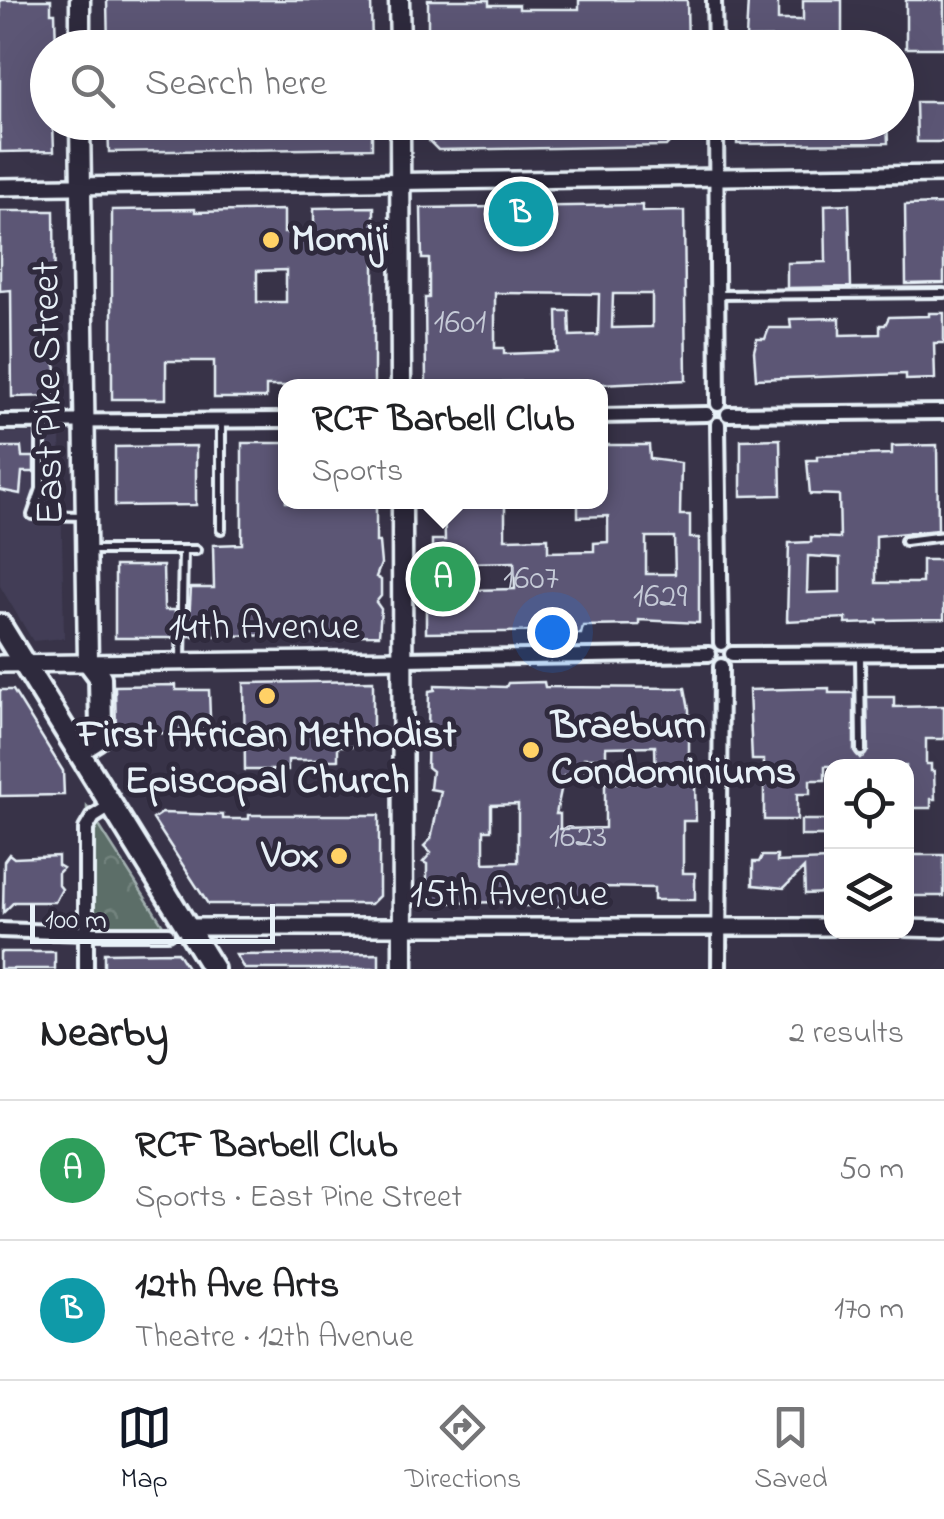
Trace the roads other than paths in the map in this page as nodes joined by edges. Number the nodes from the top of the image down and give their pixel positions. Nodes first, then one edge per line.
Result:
1 (80, 0) edge
2 (400, 0) edge
3 (714, 0) edge
4 (80, 30) edge
5 (400, 30) edge
6 (715, 30) edge
7 (80, 140) edge
8 (400, 140) edge
9 (716, 140) edge
10 (944, 174) edge
11 (716, 176) junction
12 (399, 181) junction
13 (80, 186) junction
14 (0, 187) edge
15 (944, 292) edge
16 (717, 295) junction
17 (401, 379) edge
18 (944, 412) edge
19 (718, 414) junction
20 (608, 416) edge
21 (84, 420) junction
22 (221, 420) junction
23 (278, 420) edge
24 (0, 422) edge
25 (41, 422) junction
26 (402, 509) edge
27 (88, 516) junction
28 (221, 529) dead end
29 (944, 536) edge
30 (905, 542) dead end
31 (89, 550) junction
32 (182, 550) junction
33 (196, 550) dead end
34 (0, 625) edge
35 (721, 643) junction
36 (944, 653) edge
37 (709, 654) junction
38 (732, 654) junction
39 (860, 655) junction
40 (403, 659) junction
41 (181, 661) junction
42 (88, 662) junction
43 (24, 663) junction
44 (0, 664) edge
45 (721, 666) junction
46 (78, 750) junction
47 (861, 752) dead end
48 (112, 805) junction
49 (719, 926) junction
50 (403, 928) junction
51 (824, 928) edge
52 (914, 928) edge
53 (944, 929) edge
54 (0, 930) edge
55 (178, 930) junction
56 (86, 932) junction
57 (86, 969) edge
58 (213, 969) edge
59 (403, 969) edge
60 (719, 969) edge

1 - 4 main road
2 - 5 main road
3 - 6 street
7 - 13 main road, East Pike Street
8 - 12 main road
9 - 11 street
10 - 11 street
11 - 12 street
11 - 16 street
12 - 13 street
12 - 17 main road
13 - 14 street
13 - 21 main road, East Pike Street
15 - 16 lane
16 - 19 street
18 - 19 street
19 - 20 street
19 - 35 street
21 - 22 street
21 - 25 street
21 - 27 main road, East Pike Street
22 - 23 street
22 - 28 lane
24 - 25 street
25 - 27 lane
26 - 40 main road
27 - 31 main road, East Pike Street
29 - 30 lane
31 - 32 lane
31 - 42 main road, East Pike Street
32 - 33 lane
32 - 41 lane
34 - 43 main road
35 - 37 street
35 - 38 street
36 - 39 street
37 - 40 street, 14th Avenue
37 - 45 street
38 - 39 street
38 - 45 street
39 - 47 lane
40 - 41 street, 14th Avenue
40 - 50 main road
41 - 42 street, 14th Avenue
42 - 43 street, 14th Avenue
42 - 46 main road
43 - 44 street, 14th Avenue
43 - 46 main road
45 - 49 street
46 - 48 main road
48 - 55 main road
48 - 56 street
49 - 50 street, 15th Avenue
49 - 51 street, 15th Avenue
49 - 60 street
50 - 55 street, 15th Avenue
50 - 59 main road
52 - 53 street
54 - 56 street, 15th Avenue
55 - 56 street, 15th Avenue
55 - 58 main road
56 - 57 street

